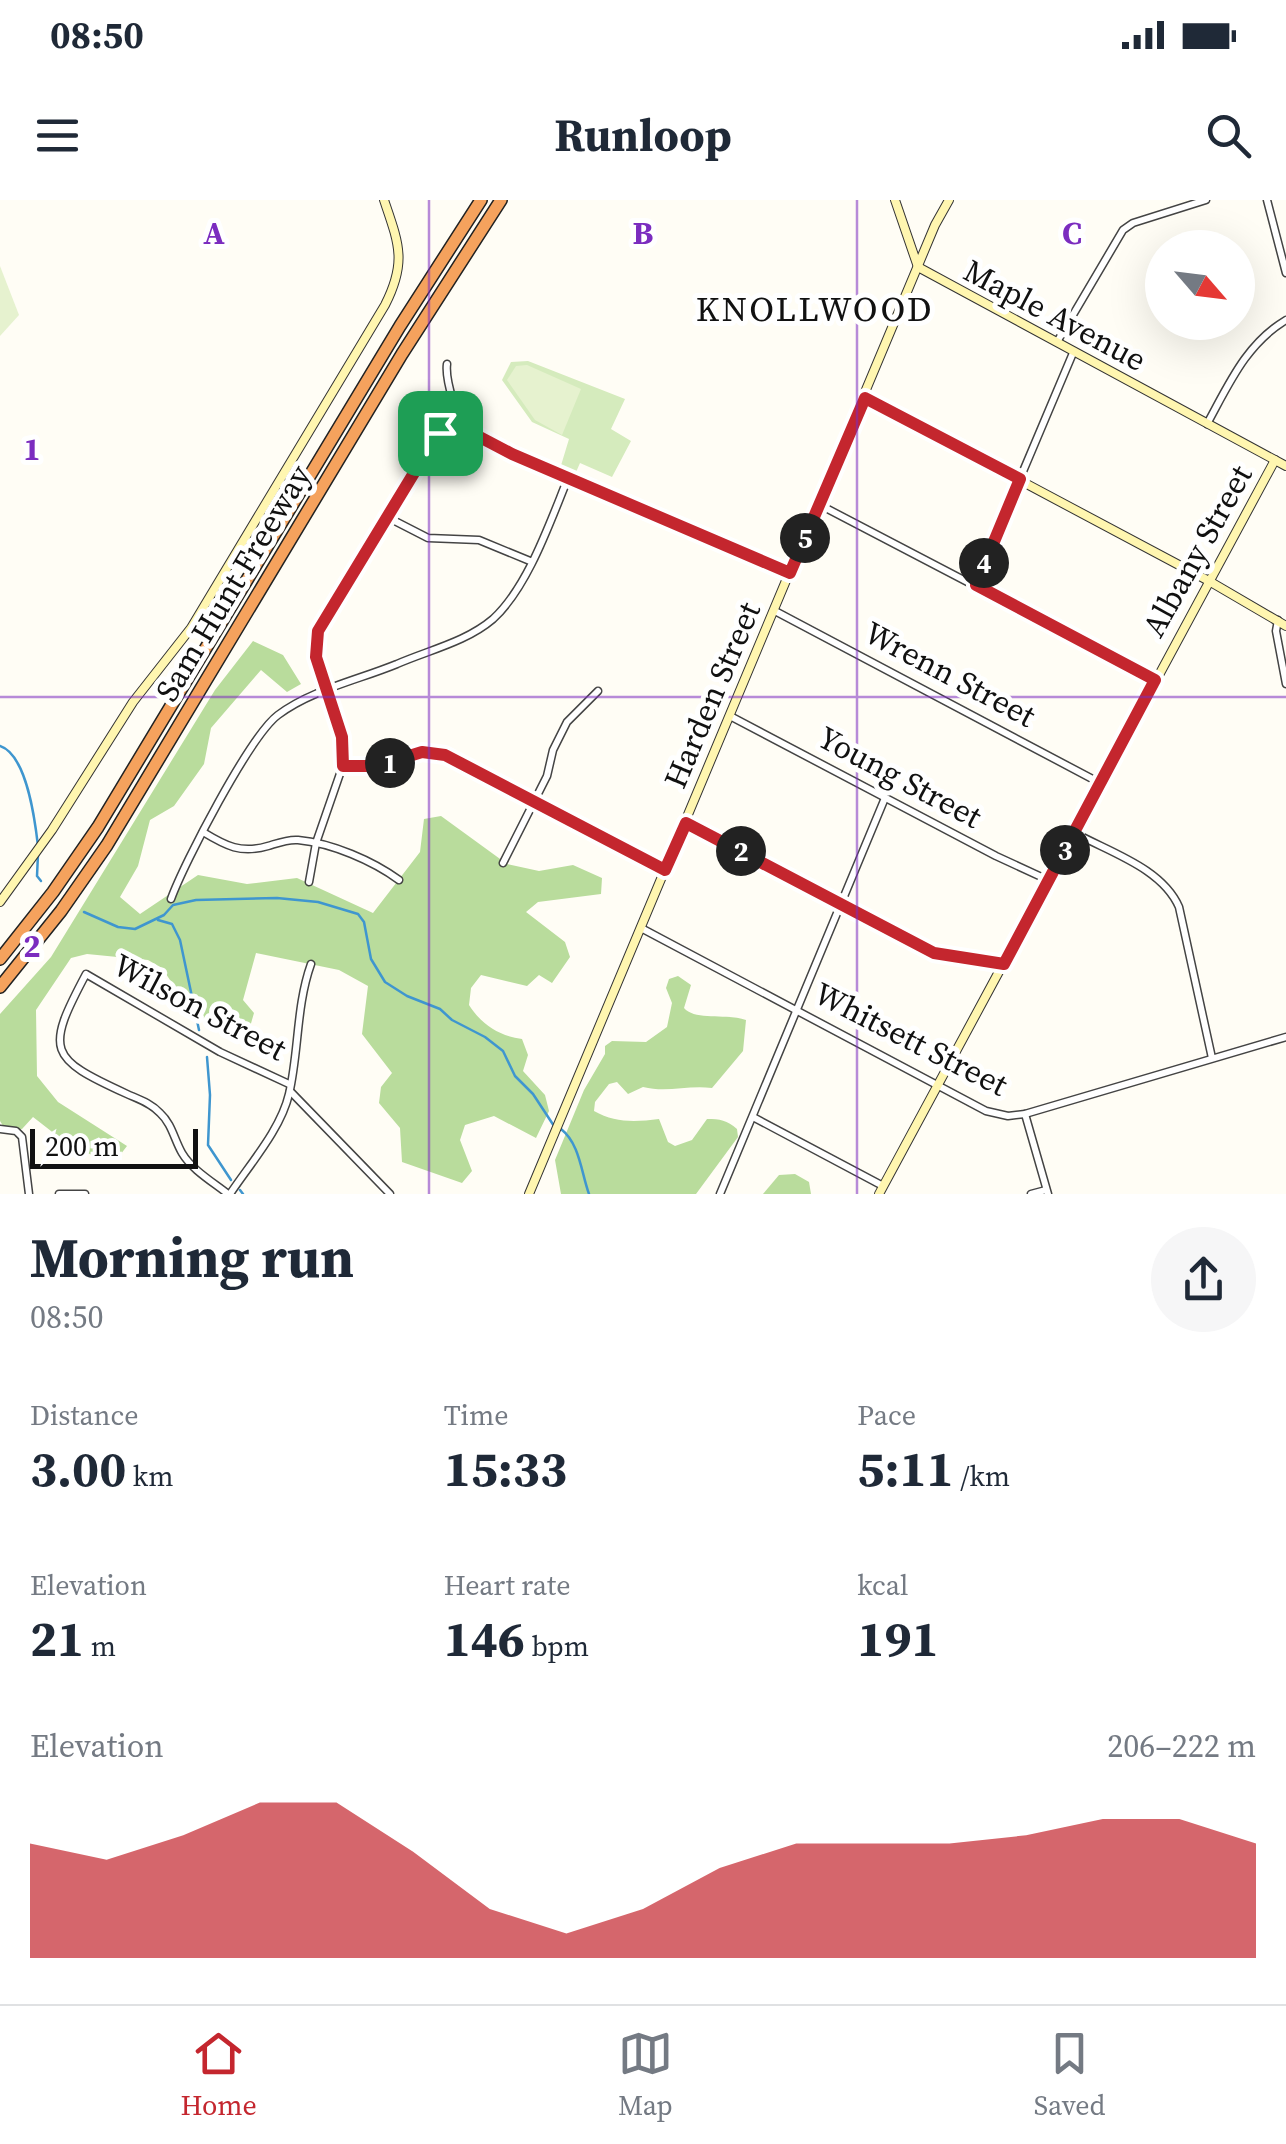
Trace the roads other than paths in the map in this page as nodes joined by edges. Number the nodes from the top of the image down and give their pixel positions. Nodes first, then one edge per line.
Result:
1 (384, 200) edge
2 (479, 200) edge
3 (502, 200) edge
4 (896, 200) edge
5 (949, 200) edge
6 (1206, 200) edge
7 (1267, 200) edge
8 (918, 268) junction
9 (1286, 272) edge
10 (1286, 320) edge
11 (1056, 344) junction
12 (1073, 352) junction
13 (447, 364) dead end
14 (865, 398) junction
15 (1207, 424) junction
16 (463, 430) junction
17 (1275, 460) junction
18 (1286, 466) edge
19 (568, 478) junction
20 (1020, 479) junction
21 (820, 505) junction
22 (389, 518) junction
23 (530, 562) junction
24 (790, 573) junction
25 (1209, 581) junction
26 (976, 585) junction
27 (775, 611) junction
28 (1282, 623) edge
29 (1155, 680) junction
30 (1286, 684) edge
31 (598, 690) dead end
32 (328, 692) junction
33 (730, 716) junction
34 (343, 766) junction
35 (1100, 783) junction
36 (885, 798) junction
37 (535, 802) junction
38 (686, 823) junction
39 (203, 832) junction
40 (1075, 833) junction
41 (316, 843) junction
42 (502, 863) dead end
43 (665, 870) junction
44 (400, 880) dead end
45 (1048, 880) junction
46 (310, 882) dead end
47 (170, 899) dead end
48 (0, 902) edge
49 (841, 904) junction
50 (642, 928) junction
51 (0, 960) edge
52 (311, 964) dead end
53 (1004, 964) junction
54 (0, 988) edge
55 (797, 1010) junction
56 (1286, 1037) edge
57 (1212, 1058) junction
58 (938, 1085) junction
59 (290, 1087) junction
60 (1024, 1114) junction
61 (753, 1117) junction
62 (0, 1128) edge
63 (881, 1190) edge
64 (1047, 1192) edge
65 (28, 1194) edge
66 (59, 1194) edge
67 (85, 1194) edge
68 (229, 1194) edge
69 (390, 1194) edge
70 (529, 1194) edge
71 (720, 1194) edge
72 (1031, 1194) edge

1 - 48 street
2 - 51 highway, Sam Hunt Freeway
3 - 54 highway, Sam Hunt Freeway
4 - 8 street, Maple Avenue
5 - 8 street, Harden Street
6 - 11 street
7 - 9 street
8 - 11 street, Maple Avenue
8 - 14 street, Harden Street
10 - 15 street
11 - 12 street, Maple Avenue
12 - 15 street, Maple Avenue
12 - 20 street
13 - 16 street
14 - 20 street
14 - 21 street, Harden Street
15 - 17 street, Maple Avenue
16 - 19 street
16 - 22 street
17 - 18 street, Maple Avenue
17 - 25 street, Albany Street
19 - 23 street
19 - 24 street
20 - 25 street
20 - 26 street
21 - 24 street, Harden Street
21 - 26 street
22 - 23 street
22 - 32 street
23 - 32 street
24 - 27 street, Harden Street
25 - 28 street
25 - 29 street, Albany Street
26 - 29 street
27 - 33 street, Harden Street
27 - 35 street, Wrenn Street
28 - 30 street
29 - 35 street, Albany Street
31 - 37 street
32 - 34 street
32 - 39 street
33 - 36 street, Young Street
33 - 38 street, Harden Street
34 - 37 street
34 - 41 street
35 - 40 street, Albany Street
36 - 45 street, Young Street
36 - 49 street
37 - 42 street
37 - 43 street
38 - 43 street, Harden Street
38 - 49 street
39 - 41 street
39 - 47 street
40 - 45 street, Albany Street
40 - 57 street
41 - 44 street
41 - 46 street
43 - 50 street, Harden Street
45 - 53 street, Albany Street
49 - 53 street
49 - 55 street
50 - 55 street, Whitsett Street
50 - 70 street, Harden Street
52 - 59 street
53 - 58 street, Albany Street
55 - 58 street, Whitsett Street
55 - 61 street
56 - 57 street, Whitsett Street
57 - 60 street, Whitsett Street
58 - 60 street, Whitsett Street
58 - 63 street, Albany Street
59 - 68 street
59 - 68 street, Wilson Street
59 - 69 street, Wilson Street
60 - 64 street
61 - 63 street
61 - 71 street
62 - 65 street
64 - 72 street
66 - 67 street

